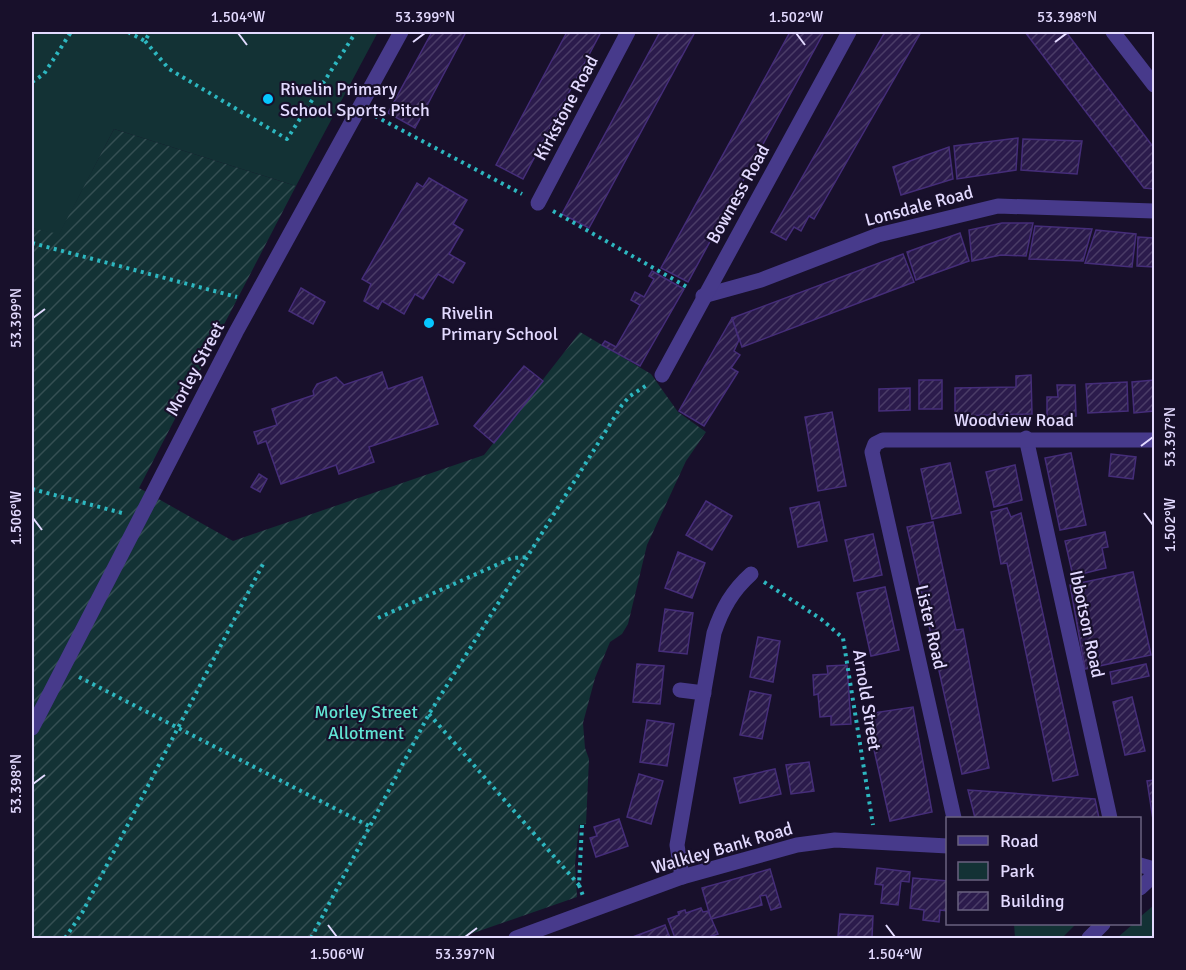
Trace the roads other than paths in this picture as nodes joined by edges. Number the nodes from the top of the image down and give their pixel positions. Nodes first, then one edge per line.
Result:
1 (401, 32) edge
2 (628, 32) edge
3 (849, 32) edge
4 (1113, 32) edge
5 (1155, 85) edge
6 (538, 202) dead end
7 (1155, 211) edge
8 (703, 296) junction
9 (662, 375) road end
10 (1026, 438) junction
11 (1155, 441) edge
12 (875, 444) joint
13 (751, 574) road end
14 (680, 690) dead end
15 (704, 693) junction
16 (32, 728) edge
17 (954, 817) edge
18 (1110, 817) edge
19 (946, 846) edge
20 (1155, 875) edge
21 (682, 877) junction
22 (1141, 887) edge
23 (1102, 925) edge
24 (516, 939) edge
25 (1089, 939) edge

1 - 16 street, Morley Street
2 - 6 street, Kirkstone Road
3 - 8 street, Bowness Road
4 - 5 street
7 - 8 street, Lonsdale Road
8 - 9 street, Bowness Road
10 - 11 street, Woodview Road
10 - 12 street, Woodview Road
10 - 18 street, Ibbotson Road
12 - 17 street, Lister Road
13 - 15 street
14 - 15 street
15 - 21 street
19 - 21 street, Walkley Bank Road
20 - 22 street
21 - 24 street, Walkley Bank Road
23 - 25 street

